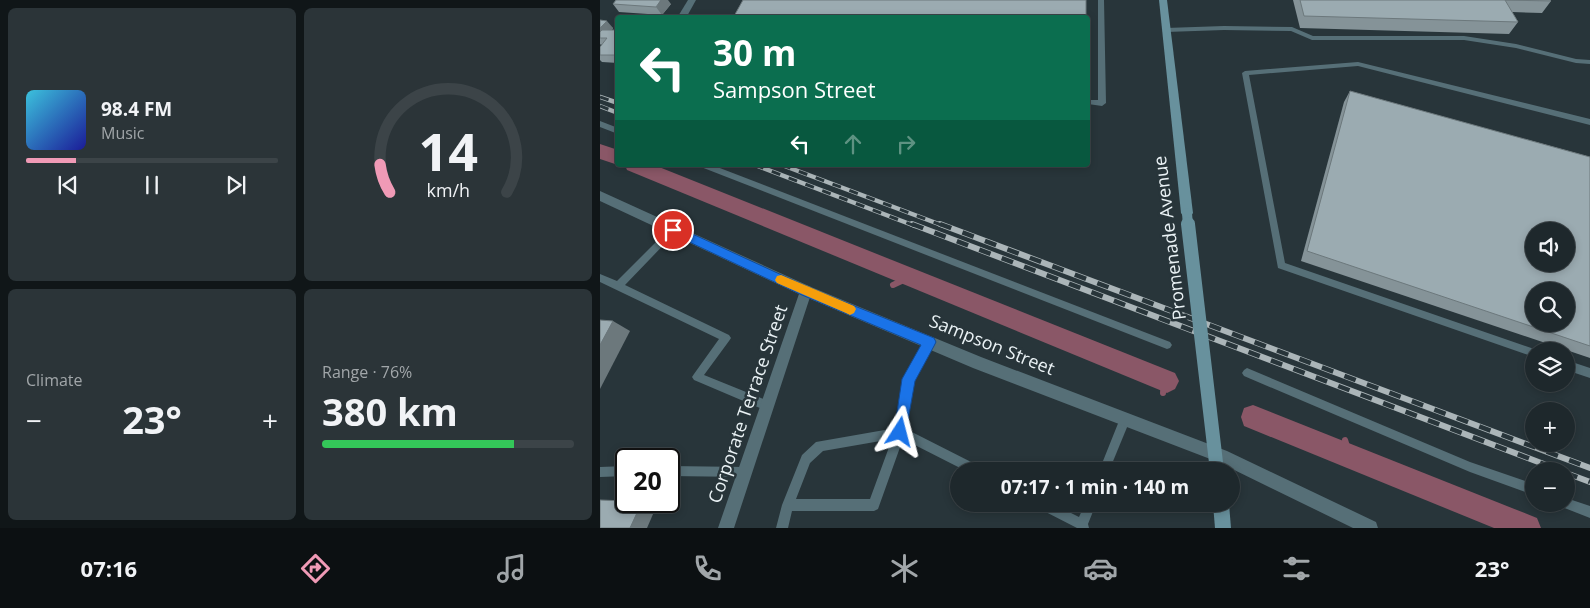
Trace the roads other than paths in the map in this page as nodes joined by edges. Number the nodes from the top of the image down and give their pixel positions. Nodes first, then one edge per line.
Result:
1 (692, 0) edge
2 (1101, 0) edge
3 (1163, 0) edge
4 (683, 15) edge
5 (1166, 30) junction
6 (1590, 62) edge
7 (1090, 102) edge
8 (1590, 122) edge
9 (600, 124) edge
10 (615, 129) edge
11 (709, 167) edge
12 (600, 196) edge
13 (673, 230) junction
14 (600, 278) edge
15 (618, 286) junction
16 (806, 291) junction
17 (930, 342) junction
18 (1167, 345) dead end
19 (1525, 350) edge
20 (1575, 368) edge
21 (1247, 373) dead end
22 (1590, 373) edge
23 (767, 406) junction
24 (1126, 420) junction
25 (900, 432) junction
26 (959, 462) edge
27 (1108, 462) edge
28 (1216, 462) edge
29 (615, 471) edge
30 (680, 471) edge
31 (600, 472) edge
32 (745, 472) junction
33 (1525, 487) edge
34 (788, 505) junction
35 (1575, 506) edge
36 (1057, 512) edge
37 (1087, 512) edge
38 (1221, 512) edge
39 (1590, 512) edge
40 (1082, 526) edge
41 (726, 528) edge
42 (782, 528) edge
43 (1223, 528) edge
44 (1370, 528) edge

1 - 4 street
2 - 7 lane
3 - 5 main road, Promenade Avenue
5 - 6 lane
5 - 28 main road, Promenade Avenue, bridge
8 - 19 lane
9 - 10 lane
11 - 18 lane
12 - 13 street, Sampson Street
13 - 15 lane
13 - 16 street, Sampson Street
14 - 15 lane
15 - 23 lane
16 - 17 street, Sampson Street
16 - 23 street, Corporate Terrace Street
17 - 24 street, Sampson Street
17 - 25 lane
20 - 22 lane
21 - 33 lane
23 - 32 street, Corporate Terrace Street
24 - 27 lane
24 - 44 street, Sampson Street
25 - 26 lane
25 - 34 lane
25 - 34 lane
29 - 31 lane
30 - 32 lane
32 - 41 street, Corporate Terrace Street
34 - 42 lane
35 - 39 lane
36 - 40 lane
37 - 40 lane
38 - 43 main road

